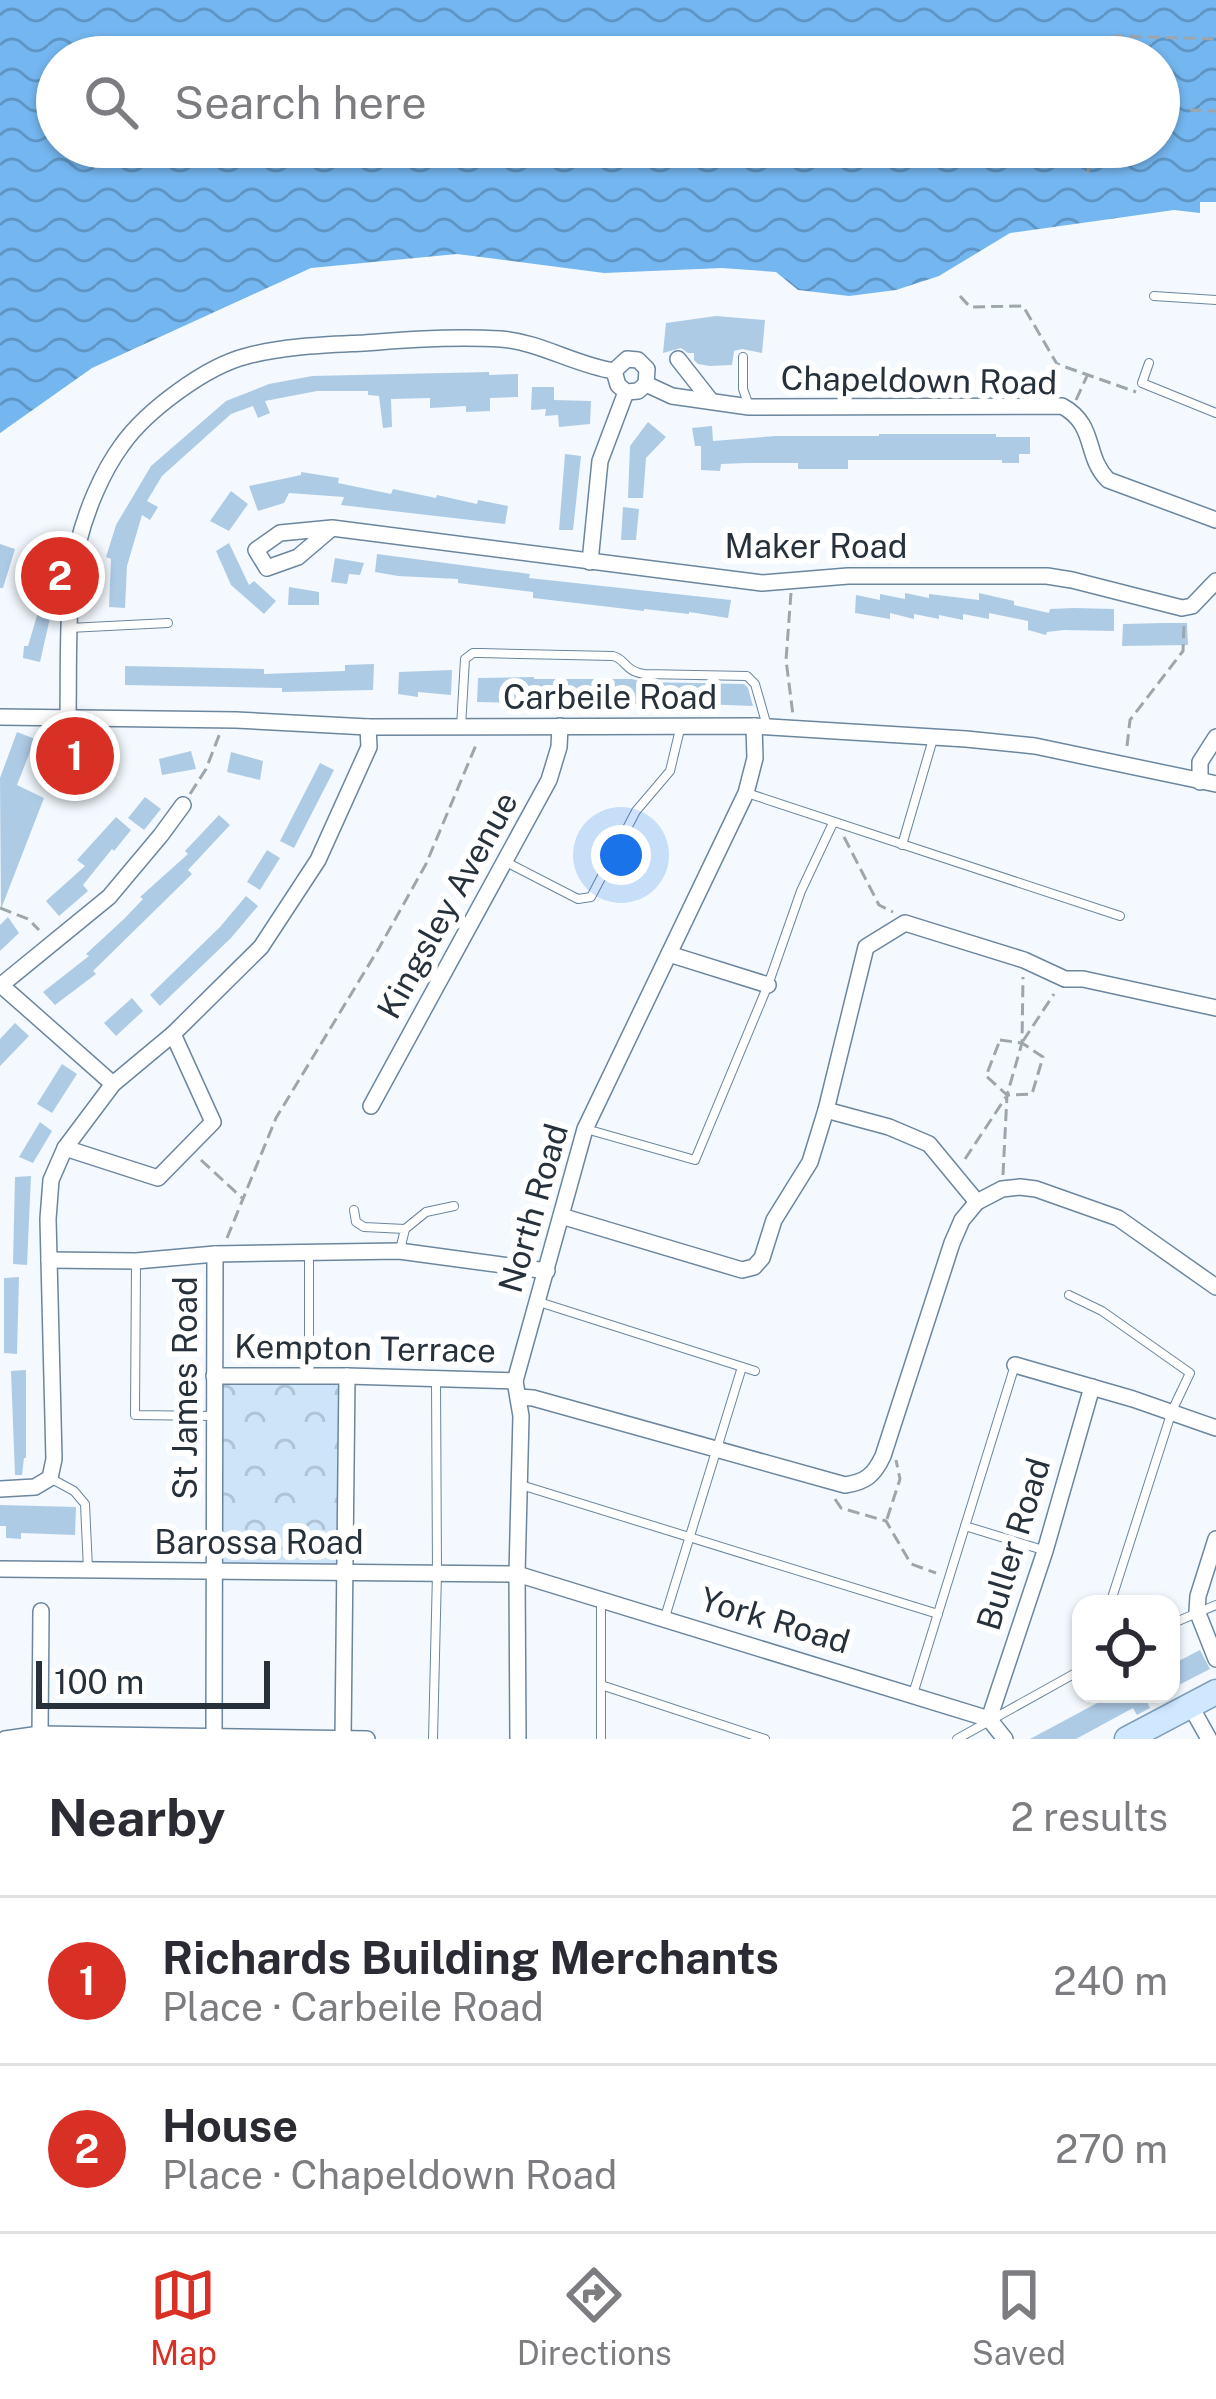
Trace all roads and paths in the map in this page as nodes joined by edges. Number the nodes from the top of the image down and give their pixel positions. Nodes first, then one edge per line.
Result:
1 (1180, 38) edge
2 (1216, 39) edge
3 (1190, 110) dead end
4 (1216, 111) edge
5 (1089, 168) edge
6 (1087, 173) dead end
7 (960, 296) dead end
8 (1154, 296) dead end
9 (1216, 300) edge
10 (743, 357) dead end
11 (678, 359) dead end
12 (1149, 363) dead end
13 (614, 371) junction
14 (646, 384) junction
15 (626, 392) junction
16 (711, 401) junction
17 (749, 407) junction
18 (1071, 411) junction
19 (1216, 413) edge
20 (1216, 520) edge
21 (332, 528) dead end
22 (590, 562) junction
23 (792, 580) junction
24 (1216, 581) edge
25 (1184, 608) junction
26 (168, 623) dead end
27 (70, 628) junction
28 (68, 716) junction
29 (221, 720) junction
30 (2, 722) edge
31 (560, 726) junction
32 (368, 727) junction
33 (461, 727) junction
34 (484, 727) junction
35 (761, 727) junction
36 (681, 728) junction
37 (795, 729) junction
38 (934, 737) junction
39 (1216, 737) edge
40 (1125, 766) junction
41 (1208, 783) edge
42 (746, 793) junction
43 (183, 805) joint
44 (835, 824) junction
45 (902, 845) junction
46 (506, 862) junction
47 (879, 905) dead end
48 (0, 908) edge
49 (1120, 916) dead end
50 (53, 944) junction
51 (669, 953) junction
52 (1024, 960) junction
53 (1064, 979) junction
54 (1, 985) edge
55 (768, 985) junction
56 (1216, 1008) edge
57 (173, 1034) junction
58 (1022, 1043) junction
59 (113, 1084) junction
60 (1007, 1095) junction
61 (371, 1106) dead end
62 (826, 1110) junction
63 (585, 1129) junction
64 (65, 1148) junction
65 (188, 1148) junction
66 (954, 1175) junction
67 (1002, 1189) junction
68 (244, 1199) junction
69 (977, 1202) junction
70 (454, 1206) dead end
71 (354, 1210) dead end
72 (560, 1216) junction
73 (405, 1229) junction
74 (399, 1251) junction
75 (309, 1253) junction
76 (221, 1254) junction
77 (49, 1260) junction
78 (136, 1261) junction
79 (547, 1271) junction
80 (1216, 1287) edge
81 (1069, 1295) dead end
82 (537, 1301) junction
83 (1015, 1365) joint
84 (742, 1366) junction
85 (755, 1371) dead end
86 (214, 1376) junction
87 (309, 1376) junction
88 (347, 1376) junction
89 (436, 1378) junction
90 (1092, 1387) junction
91 (517, 1389) junction
92 (1172, 1412) junction
93 (215, 1416) junction
94 (1216, 1428) edge
95 (886, 1447) junction
96 (718, 1451) junction
97 (50, 1478) junction
98 (820, 1478) junction
99 (519, 1485) junction
100 (0, 1490) edge
101 (886, 1521) junction
102 (965, 1526) junction
103 (690, 1539) junction
104 (1216, 1539) edge
105 (1045, 1551) junction
106 (0, 1569) edge
107 (88, 1570) junction
108 (215, 1572) junction
109 (344, 1572) junction
110 (437, 1573) junction
111 (517, 1574) junction
112 (949, 1577) junction
113 (1113, 1595) edge
114 (601, 1599) junction
115 (1216, 1605) edge
116 (41, 1611) dead end
117 (1197, 1611) junction
118 (938, 1614) junction
119 (665, 1618) junction
120 (1180, 1620) edge
121 (1216, 1659) edge
122 (1072, 1675) edge
123 (601, 1685) junction
124 (1216, 1692) edge
125 (913, 1694) junction
126 (1190, 1705) junction
127 (991, 1720) junction
128 (40, 1734) junction
129 (302, 1738) edge
130 (5, 1739) edge
131 (214, 1739) edge
132 (343, 1739) edge
133 (367, 1739) edge
134 (433, 1739) edge
135 (518, 1739) edge
136 (601, 1739) edge
137 (765, 1739) edge
138 (957, 1739) edge
139 (1005, 1739) edge
140 (1126, 1739) edge
141 (1209, 1739) edge

1 - 2 path
3 - 4 path
5 - 6 path
7 - 18 path
8 - 9 lane
10 - 17 lane
11 - 16 street
12 - 19 lane
13 - 14 street, Chapeldown Road
13 - 15 street
13 - 27 street, Chapeldown Road
14 - 15 street
14 - 16 street, Chapeldown Road
15 - 22 street
16 - 17 street, Chapeldown Road
17 - 18 street, Chapeldown Road
18 - 20 street, Chapeldown Road
21 - 22 street, Maker Road
22 - 23 street, Maker Road
23 - 25 street, Maker Road
23 - 37 path
24 - 25 street
25 - 40 path
26 - 27 lane
27 - 28 street, Chapeldown Road
28 - 29 street, Carbeile Road
28 - 30 street, Carbeile Road
29 - 32 street, Carbeile Road
29 - 43 path
31 - 34 street, Carbeile Road
31 - 36 street, Carbeile Road
31 - 46 street, Kingsley Avenue
32 - 33 street, Carbeile Road
32 - 57 street
33 - 34 street, Carbeile Road
33 - 35 lane
34 - 68 path
35 - 36 street, Carbeile Road
35 - 37 street, Carbeile Road
35 - 42 street, North Road
36 - 46 lane
37 - 38 street, Carbeile Road
38 - 40 street, Carbeile Road
38 - 45 lane
39 - 41 street
40 - 41 street, Carbeile Road
42 - 44 lane
42 - 51 street, North Road
43 - 50 street
44 - 45 lane
44 - 47 path
44 - 55 lane
45 - 49 lane
46 - 61 street, Kingsley Avenue
48 - 50 path
50 - 54 street
51 - 55 street
51 - 63 street, North Road
52 - 53 street
52 - 58 path
52 - 62 street
53 - 56 street
53 - 58 path
54 - 59 street
55 - 63 lane
57 - 59 street
57 - 65 street
58 - 60 path
58 - 60 path
58 - 60 path
59 - 64 street
60 - 66 path
60 - 67 path
62 - 66 street
62 - 72 street
63 - 72 street, North Road
64 - 65 street
64 - 77 street
65 - 68 path
66 - 69 street
67 - 69 street
67 - 80 street
68 - 76 path
69 - 95 street
70 - 73 lane
71 - 73 lane
72 - 79 street, North Road
73 - 74 lane
74 - 75 street
74 - 79 street
75 - 76 street
75 - 87 lane
76 - 78 street
76 - 86 street, St James Road
77 - 78 street
77 - 97 street
78 - 93 lane
79 - 82 street, North Road
81 - 92 lane
82 - 84 lane
82 - 91 street, North Road
83 - 90 street
83 - 102 lane
84 - 85 lane
84 - 96 lane
86 - 87 street, Kempton Terrace
86 - 93 street, St James Road
87 - 88 street, Kempton Terrace
88 - 89 street, Kempton Terrace
88 - 109 street
89 - 91 street, Kempton Terrace
89 - 110 lane
90 - 92 street
90 - 105 street, Buller Road
91 - 96 street, Kempton Terrace
91 - 99 street, North Road
92 - 94 street
92 - 113 lane
93 - 108 street, St James Road
95 - 98 street
95 - 101 path
96 - 98 street, Kempton Terrace
96 - 103 lane
97 - 100 street
97 - 107 lane
98 - 101 path
99 - 103 lane
99 - 111 street, North Road
101 - 112 path
102 - 105 lane
102 - 112 lane
103 - 118 lane
103 - 119 lane
104 - 117 street
105 - 127 street, Buller Road
106 - 107 street, Barossa Road
107 - 108 street, Barossa Road
108 - 109 street, Barossa Road
108 - 131 street, St James Road
109 - 110 street, Barossa Road
109 - 132 street
110 - 111 street, Barossa Road
110 - 134 lane
111 - 114 street, York Road
111 - 135 street, North Road
112 - 118 lane
114 - 119 street, York Road
114 - 123 lane
115 - 117 lane
116 - 128 street
117 - 120 lane
117 - 121 street
118 - 125 lane
119 - 125 street, York Road
122 - 127 lane
123 - 136 lane
123 - 137 lane
124 - 126 main road
125 - 127 street, York Road
126 - 140 main road
126 - 141 street
127 - 138 lane
127 - 139 street
128 - 130 street
128 - 131 street
129 - 131 street
129 - 132 street
132 - 133 street

